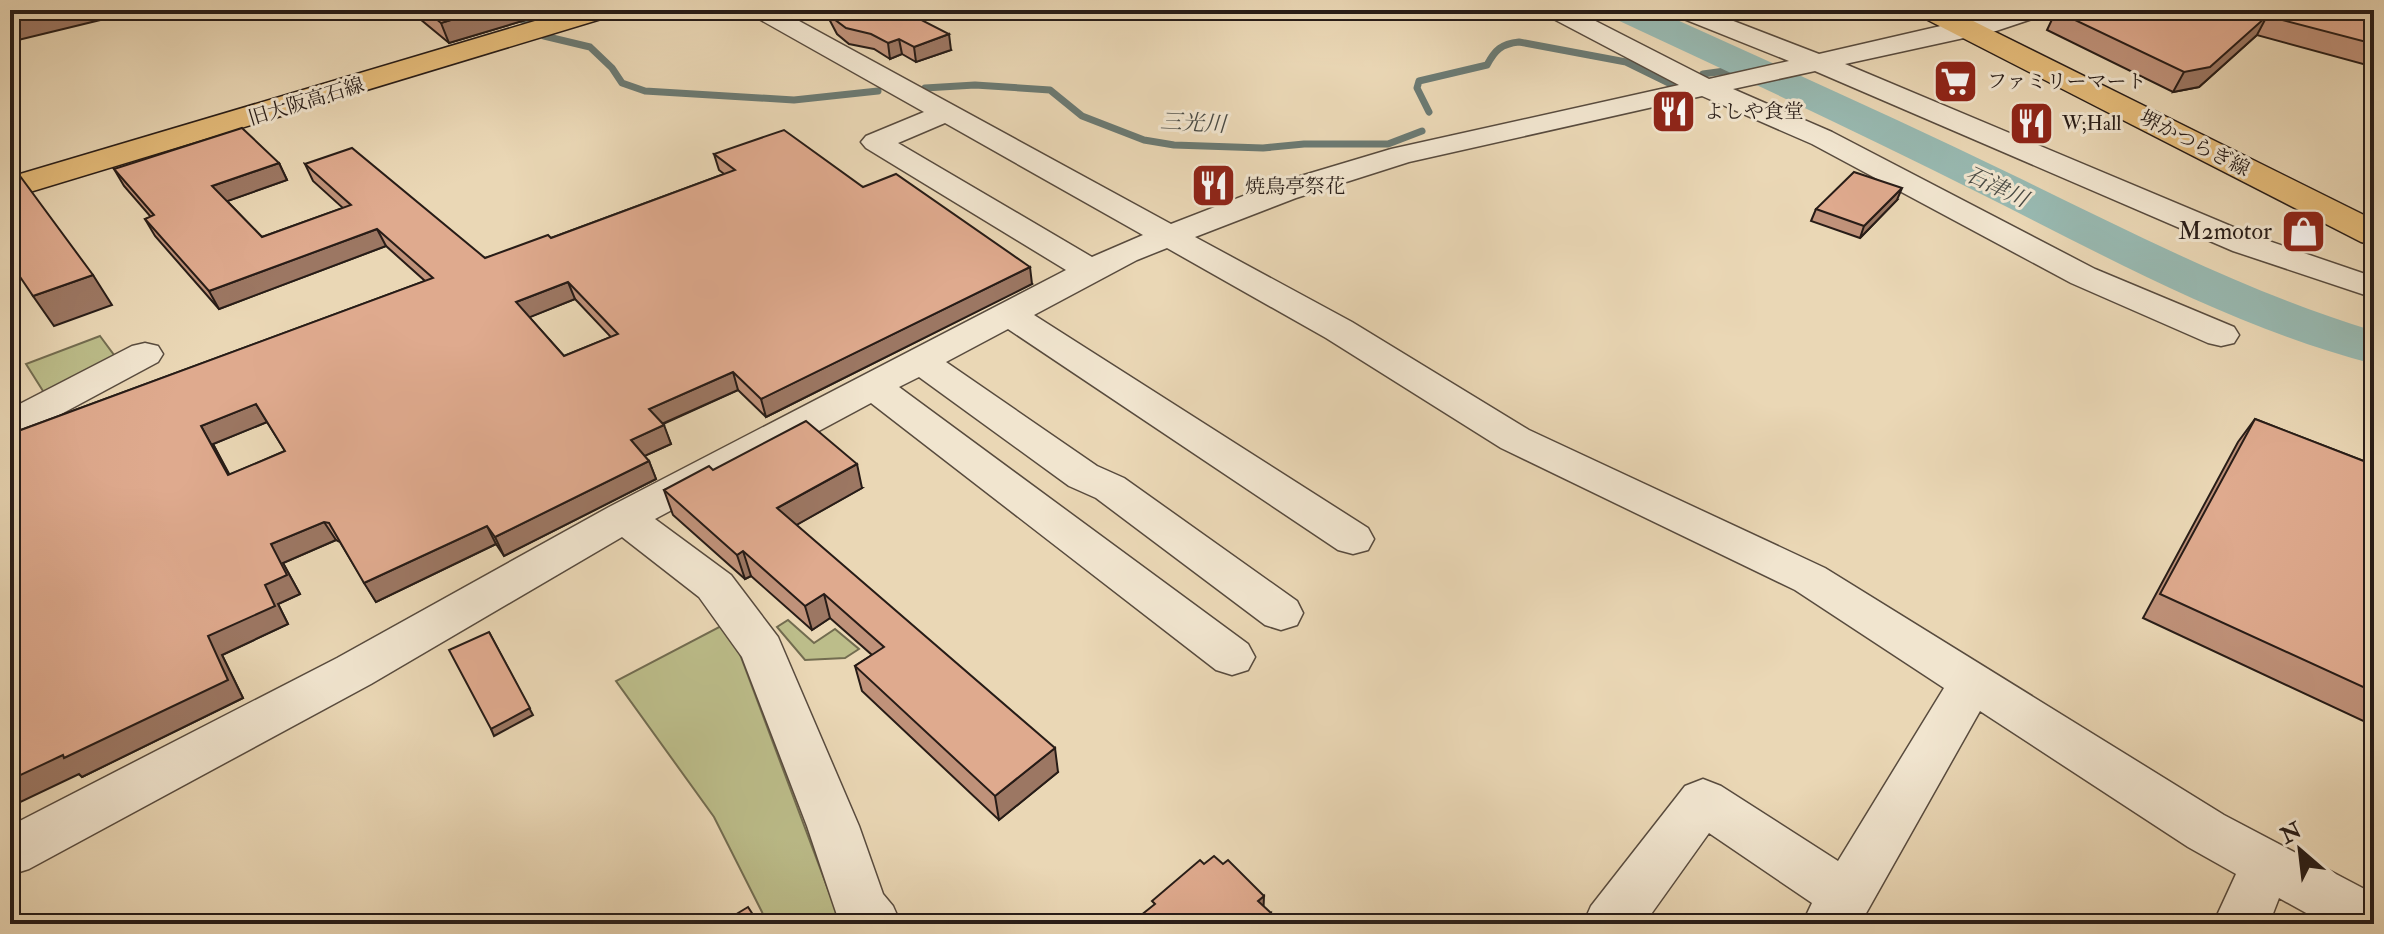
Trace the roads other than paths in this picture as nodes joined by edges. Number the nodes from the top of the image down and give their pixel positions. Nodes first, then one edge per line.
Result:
1 (601, 10) edge
2 (761, 10) edge
3 (1555, 10) edge
4 (1683, 10) edge
5 (1930, 10) edge
6 (2035, 10) edge
7 (1977, 21) edge
8 (1810, 64) junction
9 (1708, 86) junction
10 (945, 113) junction
11 (1025, 181) junction
12 (10, 188) edge
13 (978, 203) junction
14 (2374, 211) edge
15 (2374, 234) edge
16 (1167, 235) junction
17 (1091, 271) junction
18 (2374, 288) edge
19 (1009, 314) junction
20 (2221, 335) dead end
21 (145, 354) dead end
22 (919, 360) junction
23 (872, 385) junction
24 (10, 425) edge
25 (624, 517) junction
26 (1353, 539) dead end
27 (1281, 613) dead end
28 (1232, 657) dead end
29 (1972, 682) junction
30 (10, 852) edge
31 (2267, 864) junction
32 (1838, 910) edge
33 (2374, 922) edge
34 (873, 924) edge
35 (1611, 924) edge
36 (2241, 924) edge

1 - 12 main road, 旧大阪高石線
2 - 10 street
3 - 9 street
4 - 8 street
5 - 7 main road, 堺かつらぎ線
6 - 7 street
7 - 8 street
7 - 14 main road, 堺かつらぎ線
7 - 15 main road, 堺かつらぎ線
8 - 9 street
8 - 18 street
9 - 16 street
9 - 20 street
10 - 11 street
10 - 13 street
11 - 13 street
11 - 16 street
13 - 17 street
16 - 17 street
16 - 29 street
17 - 19 street
19 - 22 street
19 - 26 street
21 - 24 street
22 - 23 street
22 - 27 street
23 - 25 street
23 - 28 street
25 - 30 street
25 - 34 street
29 - 31 street
29 - 32 street
31 - 33 street
31 - 36 street
32 - 35 street

